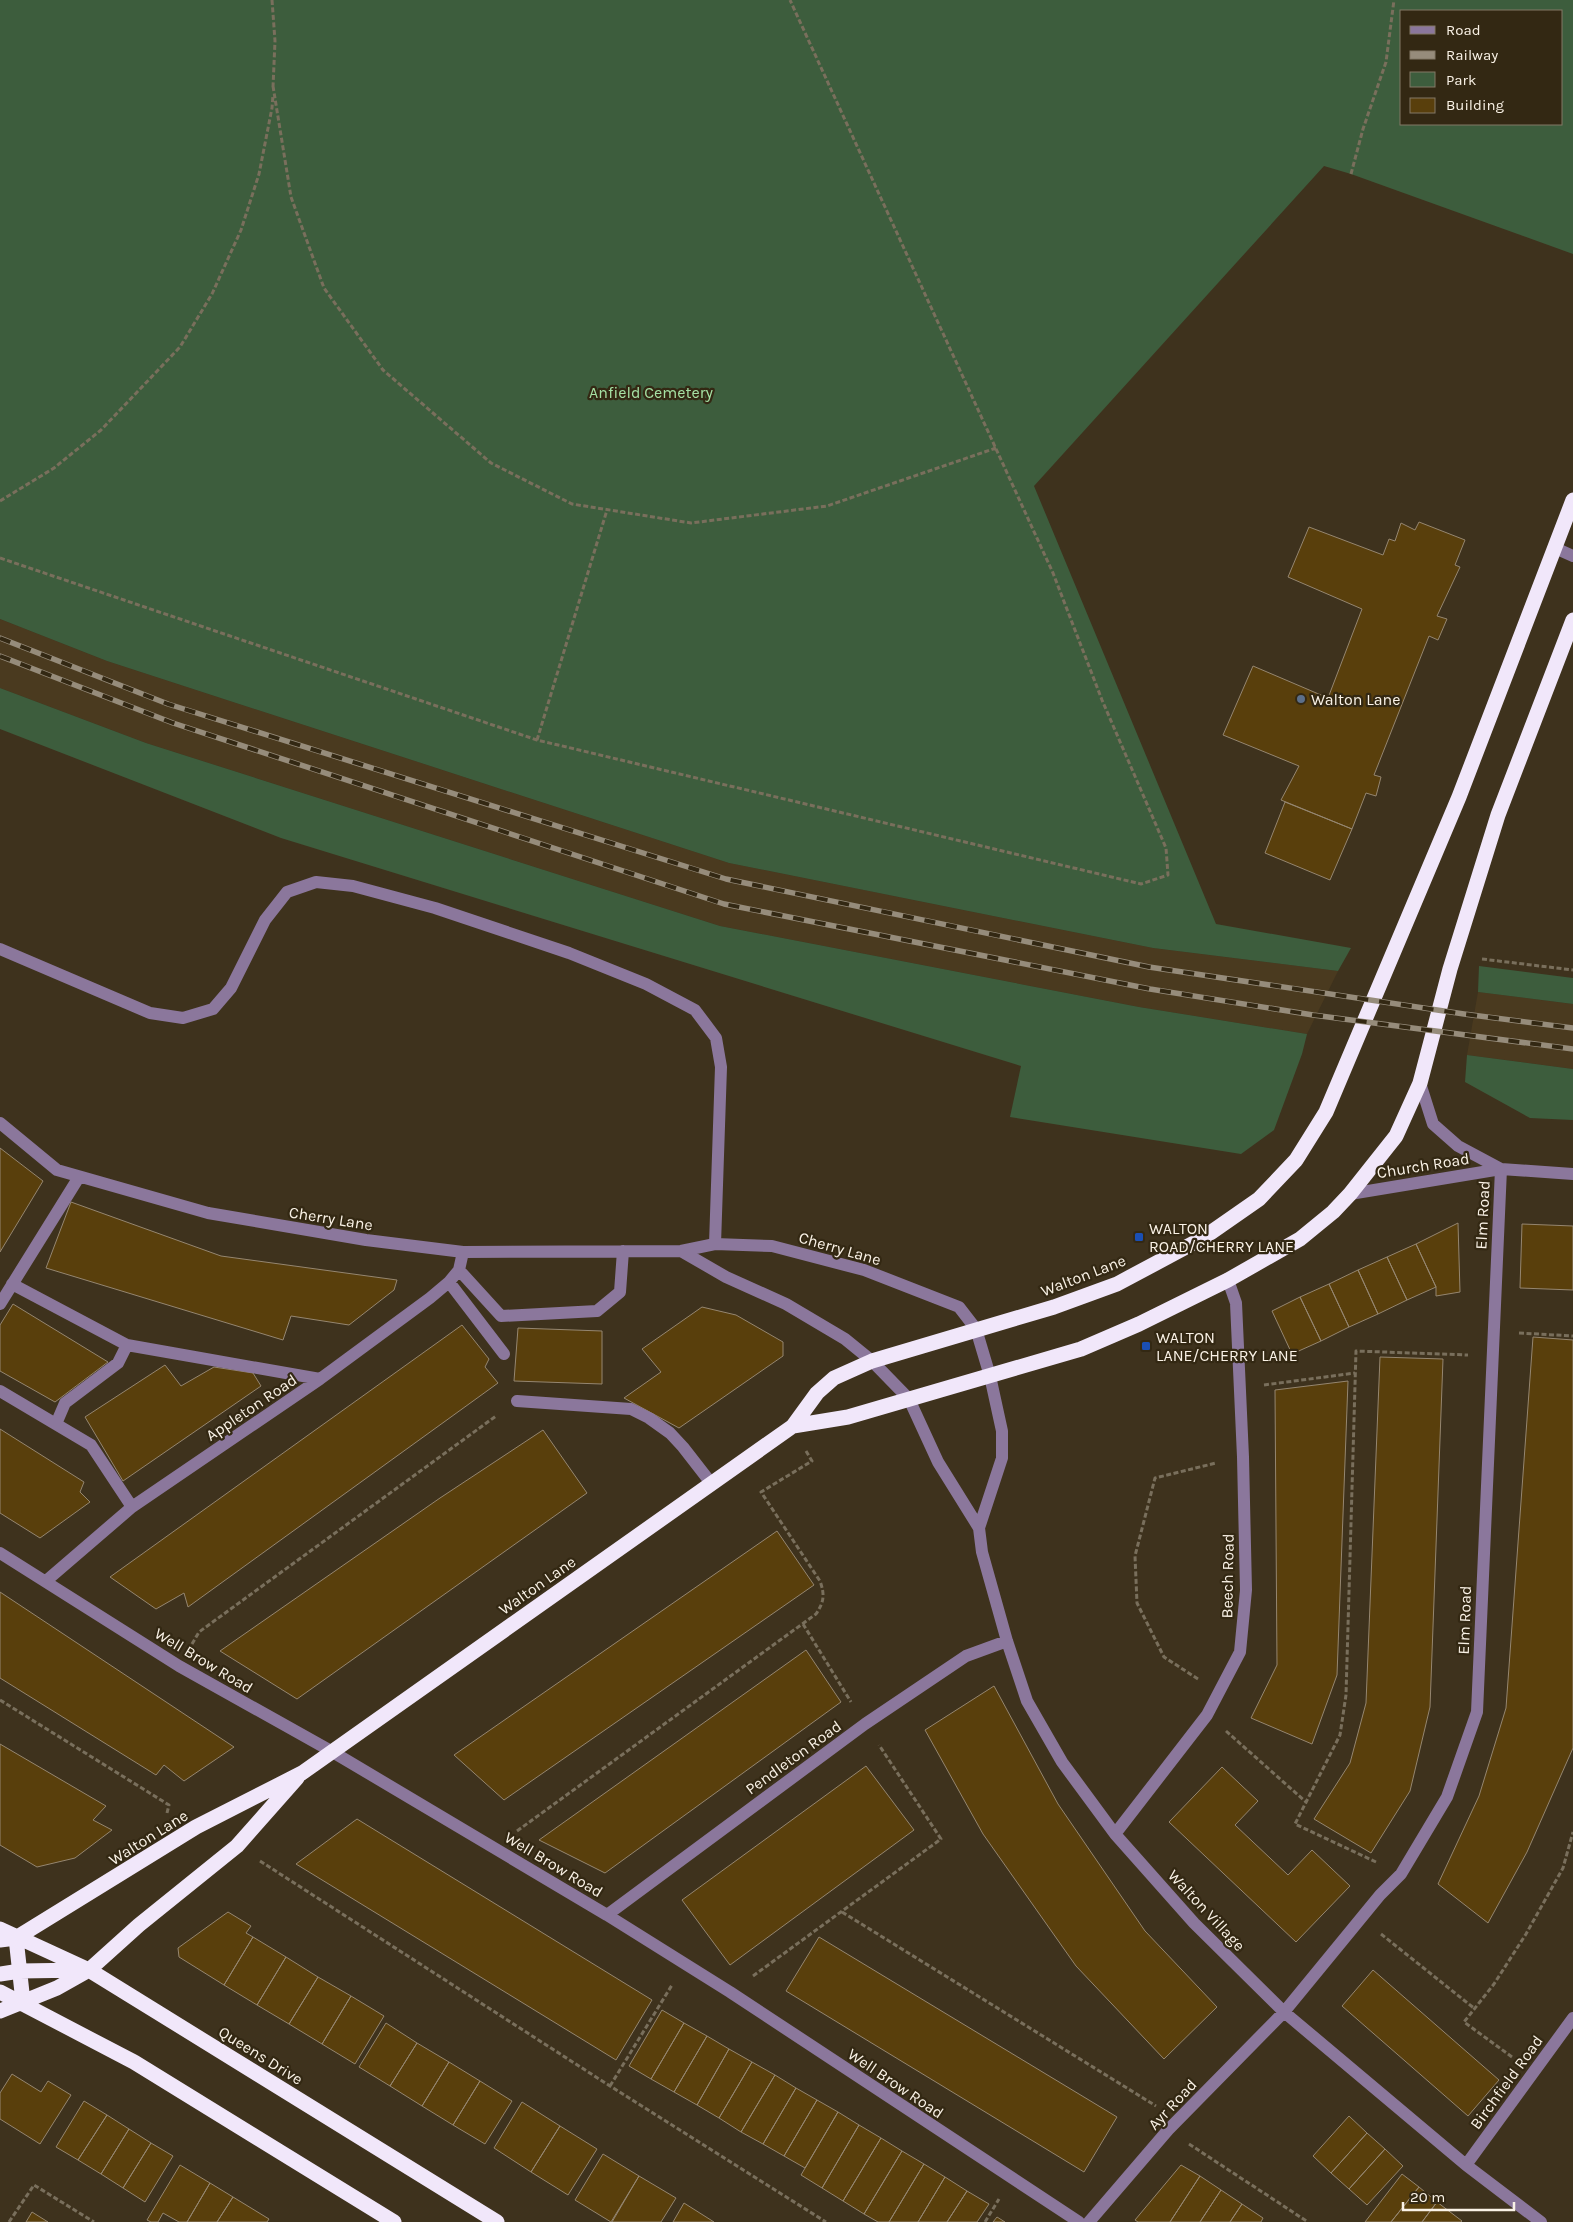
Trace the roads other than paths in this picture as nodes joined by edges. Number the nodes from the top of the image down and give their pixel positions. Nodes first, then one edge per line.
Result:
1 (1573, 500) edge
2 (1555, 548) junction
3 (1573, 556) edge
4 (1573, 620) edge
5 (0, 949) edge
6 (1420, 1084) junction
7 (0, 1123) edge
8 (1501, 1169) junction
9 (1573, 1174) edge
10 (79, 1177) junction
11 (1350, 1194) junction
12 (715, 1244) junction
13 (681, 1250) junction
14 (623, 1251) junction
15 (462, 1252) junction
16 (459, 1270) junction
17 (1228, 1280) junction
18 (449, 1282) junction
19 (12, 1284) junction
20 (0, 1304) edge
21 (976, 1328) junction
22 (127, 1344) junction
23 (504, 1354) dead end
24 (872, 1361) junction
25 (990, 1376) junction
26 (320, 1379) junction
27 (0, 1391) edge
28 (908, 1399) junction
29 (517, 1401) road end
30 (56, 1424) junction
31 (793, 1426) junction
32 (710, 1483) junction
33 (132, 1507) junction
34 (978, 1528) junction
35 (0, 1553) edge
36 (46, 1581) junction
37 (1007, 1641) junction
38 (331, 1751) junction
39 (302, 1773) junction
40 (1115, 1834) junction
41 (607, 1915) junction
42 (0, 1929) edge
43 (16, 1938) junction
44 (0, 1940) edge
45 (89, 1970) junction
46 (20, 1971) junction
47 (0, 1974) edge
48 (0, 1992) edge
49 (23, 2002) junction
50 (0, 2011) edge
51 (1284, 2012) junction
52 (1573, 2018) edge
53 (1466, 2165) junction
54 (394, 2222) edge
55 (497, 2222) edge
56 (1079, 2222) edge
57 (1089, 2222) edge
58 (1541, 2222) edge

1 - 2 highway, Walton Lane
2 - 3 street
2 - 21 highway, Walton Lane
4 - 6 highway, Walton Lane
5 - 12 street
6 - 8 street, Church Road
6 - 11 highway, Walton Lane
7 - 10 street, Cherry Lane
8 - 9 street, Church Road
8 - 11 street, Church Road
8 - 51 street, Elm Road
10 - 15 street, Cherry Lane
10 - 19 street
11 - 17 highway, Walton Lane
12 - 13 street, Cherry Lane
12 - 21 street, Cherry Lane
13 - 14 street, Cherry Lane
13 - 24 street
14 - 15 street, Cherry Lane
14 - 16 street
15 - 16 street
16 - 18 street, Appleton Road
17 - 25 highway, Walton Lane
17 - 40 street, Beech Road
18 - 23 street
18 - 26 street, Appleton Road
19 - 20 street
19 - 22 street
21 - 24 highway, Walton Lane
21 - 25 street, Walton Village
22 - 26 street
22 - 30 street
24 - 28 street
24 - 31 highway, Walton Lane
25 - 28 highway, Walton Lane
25 - 34 street, Walton Village
26 - 33 street, Appleton Road
27 - 30 street
28 - 31 highway, Walton Lane
28 - 34 street, Walton Village
29 - 32 street
30 - 33 street
31 - 32 highway, Walton Lane
32 - 38 highway, Walton Lane
33 - 36 street, Appleton Road
34 - 37 street, Walton Village
35 - 36 street, Well Brow Road
36 - 38 street, Well Brow Road
37 - 40 street, Walton Village
37 - 41 street, Pendleton Road
38 - 39 highway, Walton Lane
38 - 41 street, Well Brow Road
39 - 43 highway, Walton Lane
39 - 45 highway, Walton Lane
40 - 51 street, Walton Village
41 - 56 street, Well Brow Road
42 - 43 highway, Queens Drive
43 - 44 highway
43 - 45 highway, Queens Drive
43 - 46 highway
45 - 46 highway
45 - 49 highway, Walton Lane
45 - 55 highway, Queens Drive
46 - 47 highway
46 - 49 highway
48 - 49 highway
49 - 50 highway, Walton Lane
49 - 54 highway
51 - 53 street, Walton Village
51 - 57 street, Ayr Road
52 - 53 street, Birchfield Road
53 - 58 street, Walton Village

